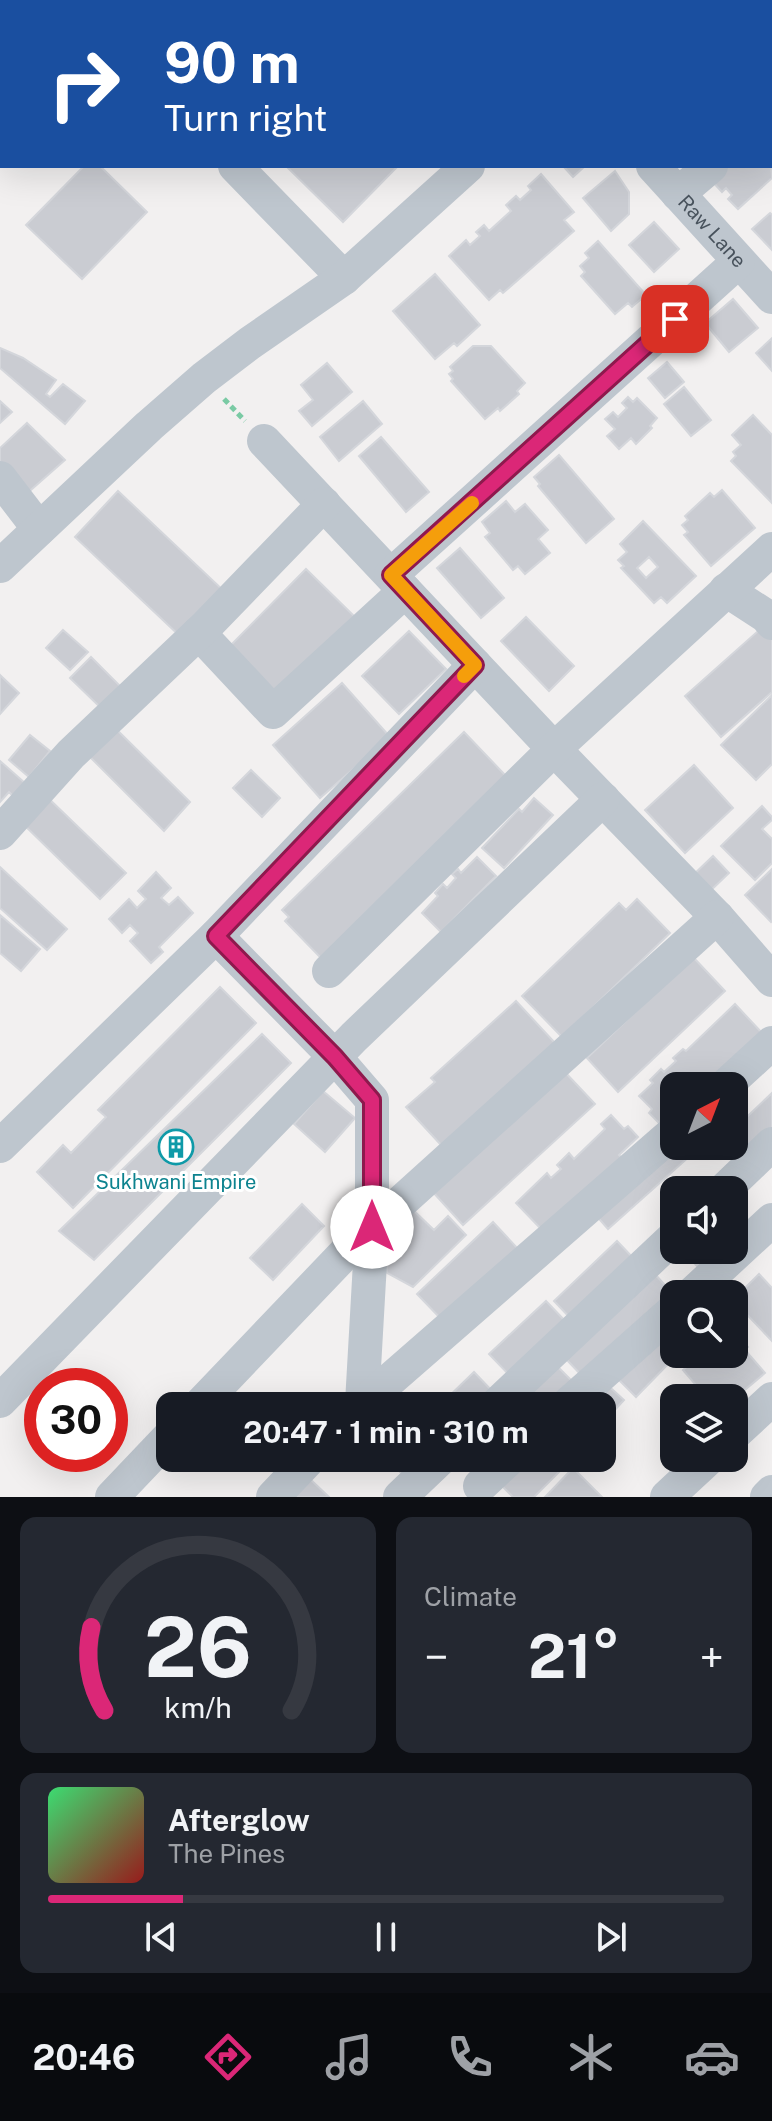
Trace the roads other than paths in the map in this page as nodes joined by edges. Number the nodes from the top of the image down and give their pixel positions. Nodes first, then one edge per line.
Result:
1 (237, 168) edge
2 (466, 168) edge
3 (655, 168) edge
4 (709, 168) edge
5 (678, 194) junction
6 (738, 262) junction
7 (344, 278) junction
8 (772, 297) edge
9 (264, 441) road end
10 (0, 478) edge
11 (324, 504) junction
12 (39, 529) junction
13 (772, 549) edge
14 (0, 566) edge
15 (398, 583) junction
16 (726, 590) junction
17 (772, 623) edge
18 (199, 633) junction
19 (475, 665) junction
20 (554, 749) junction
21 (603, 799) junction
22 (0, 833) edge
23 (717, 917) junction
24 (216, 936) junction
25 (329, 971) dead end
26 (772, 980) edge
27 (772, 1043) edge
28 (335, 1057) junction
29 (740, 1072) edge
30 (660, 1144) edge
31 (772, 1144) edge
32 (0, 1146) edge
33 (739, 1176) edge
34 (772, 1220) edge
35 (372, 1227) junction
36 (660, 1250) edge
37 (707, 1280) edge
38 (660, 1322) edge
39 (213, 1392) edge
40 (362, 1392) edge
41 (376, 1392) edge
42 (510, 1392) edge
43 (582, 1392) edge
44 (772, 1399) edge
45 (0, 1401) edge
46 (748, 1421) edge
47 (156, 1451) edge
48 (297, 1472) edge
49 (426, 1472) edge
50 (495, 1472) edge
51 (694, 1472) edge
52 (480, 1486) dead end
53 (772, 1492) edge
54 (112, 1497) edge
55 (273, 1497) edge
56 (400, 1497) edge
57 (667, 1497) edge
58 (767, 1497) edge

1 - 7 street
2 - 7 street
3 - 5 street, Raw Lane
4 - 5 street
5 - 6 street, Raw Lane
6 - 8 street, Raw Lane
6 - 15 street
7 - 12 street
9 - 11 street
10 - 12 street
11 - 15 street
11 - 18 street
12 - 14 street
13 - 16 street
15 - 18 street
15 - 19 street
16 - 17 street
16 - 20 street
18 - 22 street
19 - 20 street
19 - 24 street
20 - 21 street
20 - 25 street
21 - 23 street
21 - 28 street
23 - 26 street
23 - 35 street
24 - 28 street
24 - 32 street
27 - 29 street
28 - 35 street
28 - 45 street
30 - 41 street
31 - 33 street
34 - 37 street
35 - 39 street
35 - 40 street
36 - 42 street
38 - 43 street
44 - 46 street
47 - 54 street
48 - 55 street
49 - 56 street
50 - 52 street
51 - 57 street
53 - 58 street

